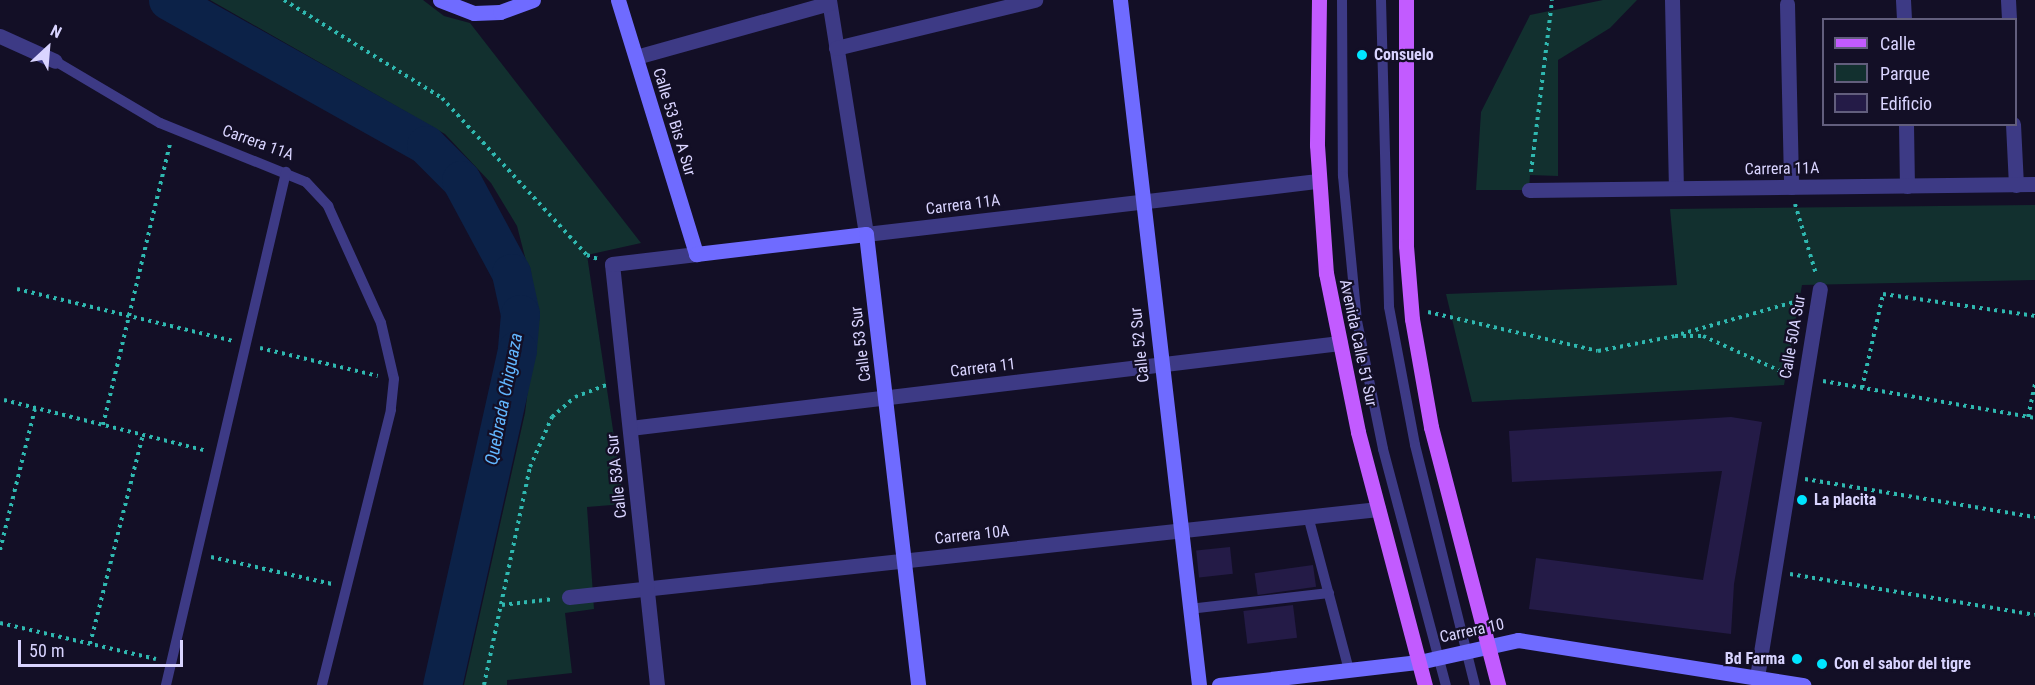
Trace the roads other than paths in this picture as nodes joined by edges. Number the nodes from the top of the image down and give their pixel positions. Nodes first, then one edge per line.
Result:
1 (440, 0) edge
2 (533, 0) edge
3 (618, 0) edge
4 (1035, 0) edge
5 (1120, 0) edge
6 (1319, 0) edge
7 (1342, 0) edge
8 (1381, 0) edge
9 (1406, 0) edge
10 (1672, 0) edge
11 (1903, 0) edge
12 (2008, 0) edge
13 (829, 2) edge
14 (1787, 4) dead end
15 (1904, 18) edge
16 (2009, 18) edge
17 (0, 36) edge
18 (836, 48) junction
19 (636, 57) junction
20 (55, 61) joint
21 (1906, 126) edge
22 (2013, 126) edge
23 (286, 172) junction
24 (1318, 181) junction
25 (2035, 184) edge
26 (2016, 185) junction
27 (1907, 186) junction
28 (1791, 187) junction
29 (1676, 188) junction
30 (1529, 190) road end
31 (1142, 202) junction
32 (866, 234) junction
33 (696, 254) junction
34 (612, 264) joint
35 (1820, 290) road end
36 (1340, 344) junction
37 (1161, 365) junction
38 (885, 398) junction
39 (630, 428) junction
40 (1378, 509) junction
41 (1308, 516) junction
42 (1180, 530) junction
43 (904, 561) junction
44 (647, 589) junction
45 (1329, 593) junction
46 (569, 597) road end
47 (1189, 609) junction
48 (1487, 644) junction
49 (1466, 650) junction
50 (1438, 657) junction
51 (1419, 662) junction
52 (1350, 670) junction
53 (1757, 677) junction
54 (166, 685) edge
55 (322, 685) edge
56 (657, 685) edge
57 (918, 685) edge
58 (1198, 685) edge
59 (1219, 685) edge
60 (1425, 685) edge
61 (1446, 685) edge
62 (1475, 685) edge
63 (1498, 685) edge
64 (1803, 685) edge

1 - 2 street
3 - 19 street, Calle 53 Bis A Sur
4 - 18 street
5 - 31 street, Calle 52 Sur
6 - 24 main road, Avenida Calle 51 Sur
7 - 50 lane
8 - 49 lane
9 - 48 main road
10 - 29 street
11 - 15 street
12 - 16 street
13 - 18 street, Calle 53 Sur
13 - 19 street
14 - 28 street
17 - 20 street
18 - 32 street, Calle 53 Sur
19 - 33 street, Calle 53 Bis A Sur
20 - 23 lane, Carrera 11A
21 - 27 street
22 - 26 street
23 - 54 lane
23 - 55 lane, Carrera 11A
24 - 31 street, Carrera 11A
24 - 36 main road, Avenida Calle 51 Sur
25 - 26 street, Carrera 11A
26 - 27 street, Carrera 11A
27 - 28 street, Carrera 11A
28 - 29 street, Carrera 11A
29 - 30 street, Carrera 11A
31 - 32 street, Carrera 11A
31 - 37 street, Calle 52 Sur
32 - 33 street, Carrera 11A
32 - 38 street, Calle 53 Sur
33 - 34 street, Carrera 11A
34 - 39 street, Calle 53A Sur
35 - 53 street, Calle 50A Sur
36 - 37 street, Carrera 11
36 - 40 main road, Avenida Calle 51 Sur
37 - 38 street, Carrera 11
37 - 42 street, Calle 52 Sur
38 - 39 street, Carrera 11
38 - 43 street, Calle 53 Sur
39 - 44 street, Calle 53A Sur
40 - 41 street, Carrera 10A
40 - 51 main road, Avenida Calle 51 Sur
41 - 42 street, Carrera 10A
41 - 45 lane
42 - 43 street, Carrera 10A
42 - 47 street, Calle 52 Sur
43 - 44 street, Carrera 10A
43 - 57 street, Calle 53 Sur
44 - 46 street, Carrera 10A
44 - 56 street, Calle 53A Sur
45 - 47 lane
45 - 52 lane
47 - 58 street, Calle 52 Sur
48 - 49 street, Carrera 10
48 - 53 street, Carrera 10
48 - 63 main road
49 - 50 street, Carrera 10
49 - 62 lane
50 - 51 street, Carrera 10
50 - 61 lane
51 - 52 street, Carrera 10
51 - 60 main road, Avenida Calle 51 Sur
52 - 59 street, Carrera 10
53 - 64 street, Carrera 10

